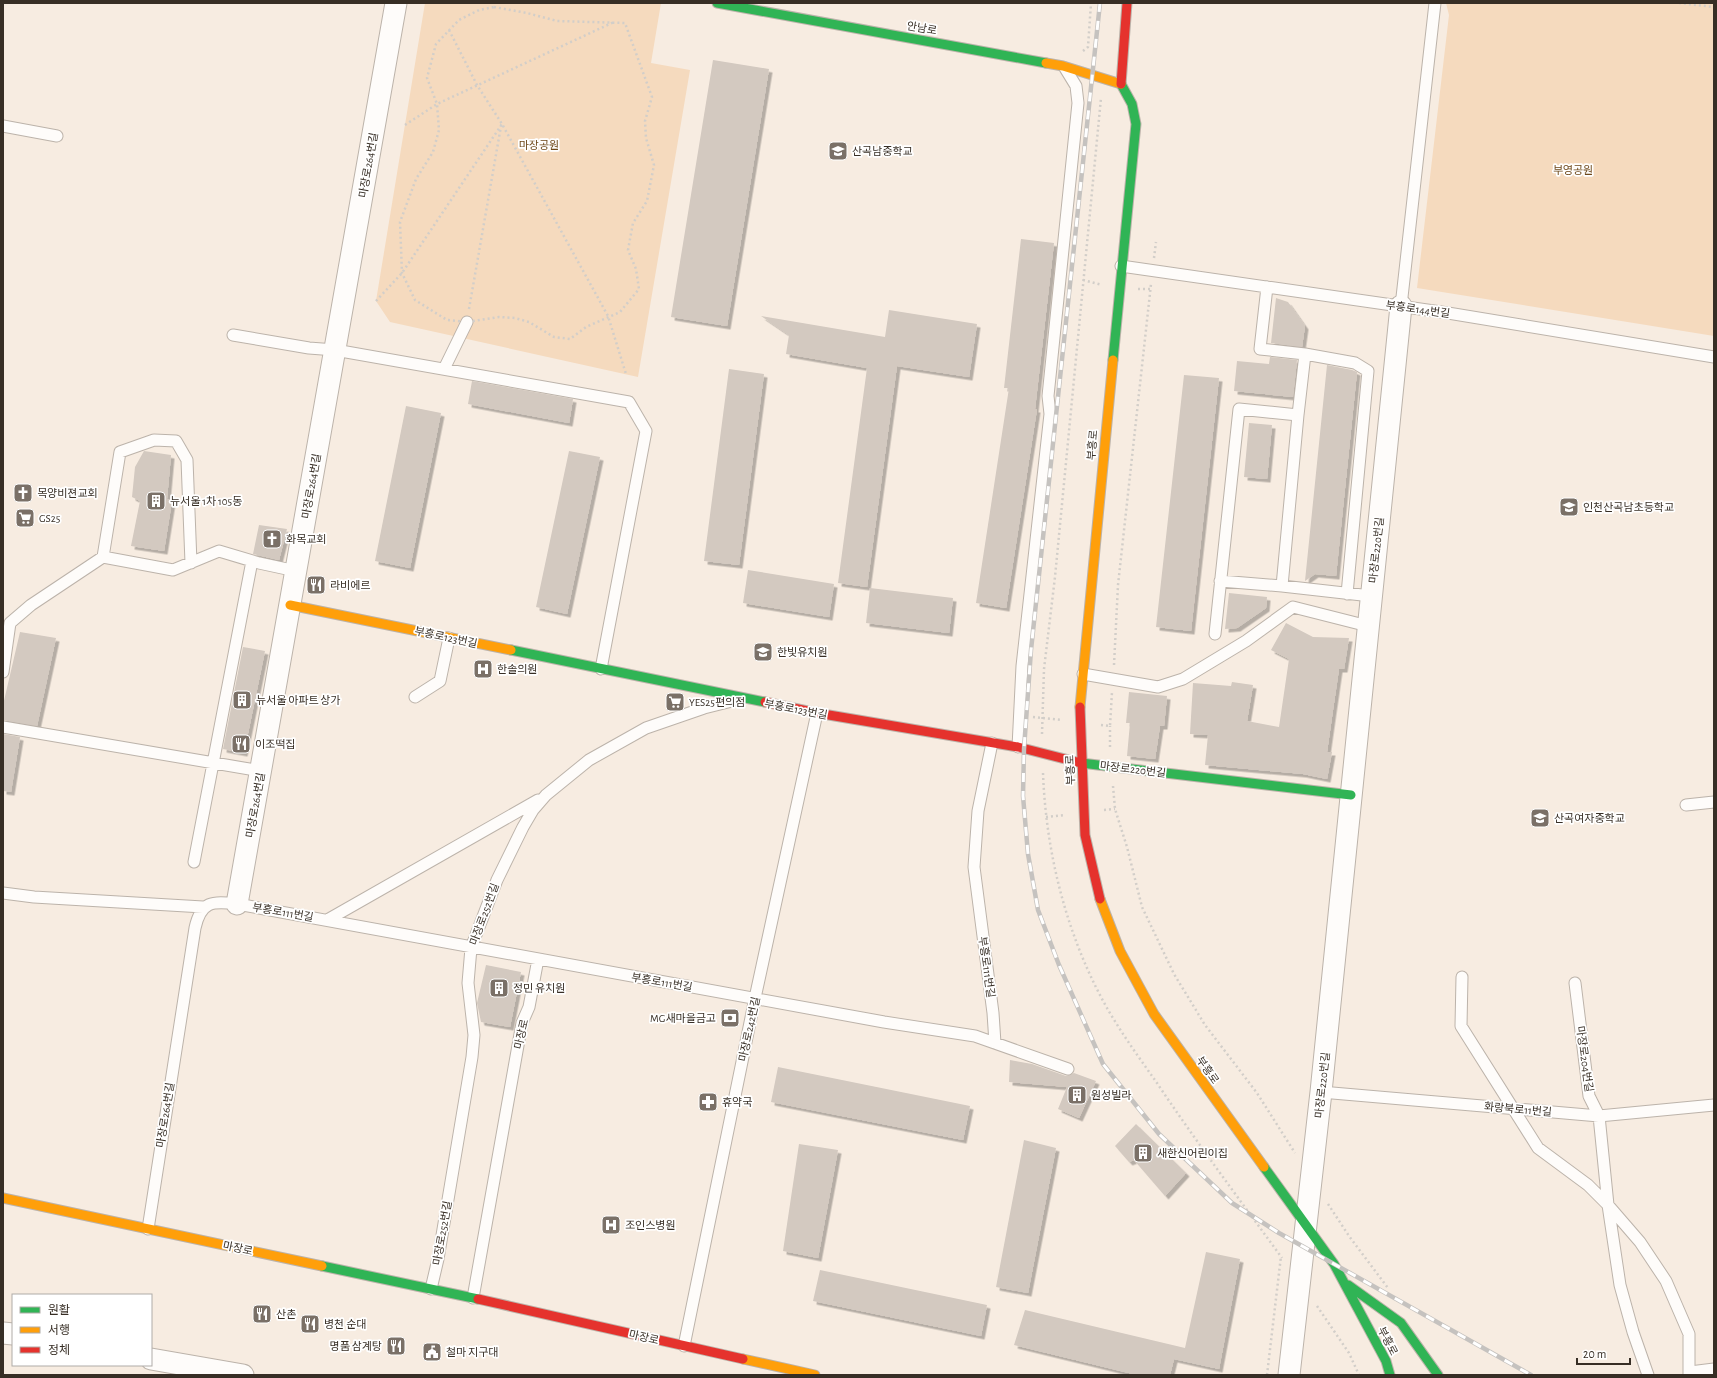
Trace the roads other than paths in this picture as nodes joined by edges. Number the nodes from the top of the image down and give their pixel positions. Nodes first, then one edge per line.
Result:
1 (396, 3) edge
2 (716, 3) edge
3 (1126, 3) edge
4 (1435, 3) edge
5 (1063, 66) junction
6 (1121, 84) junction
7 (3, 126) edge
8 (57, 136) dead end
9 (1121, 266) junction
10 (1267, 286) junction
11 (1401, 306) junction
12 (467, 322) road end
13 (233, 334) dead end
14 (335, 350) junction
15 (1305, 354) junction
16 (1714, 357) edge
17 (444, 369) junction
18 (1298, 415) junction
19 (103, 557) junction
20 (252, 561) junction
21 (191, 563) junction
22 (296, 571) junction
23 (1220, 581) junction
24 (1282, 586) junction
25 (1347, 594) junction
26 (1371, 596) junction
27 (290, 605) junction
28 (1368, 626) junction
29 (1215, 634) dead end
30 (449, 638) junction
31 (601, 669) junction
32 (3, 672) edge
33 (1083, 674) junction
34 (415, 697) dead end
35 (742, 698) junction
36 (817, 713) junction
37 (3, 727) edge
38 (992, 743) junction
39 (1018, 747) junction
40 (212, 763) junction
41 (1082, 763) junction
42 (261, 771) junction
43 (546, 795) junction
44 (1351, 795) junction
45 (1714, 802) edge
46 (1686, 805) dead end
47 (194, 862) dead end
48 (3, 893) edge
49 (237, 904) junction
50 (203, 907) junction
51 (329, 920) junction
52 (471, 948) junction
53 (538, 960) junction
54 (1462, 977) dead end
55 (1575, 983) dead end
56 (755, 998) junction
57 (995, 1043) junction
58 (1068, 1069) dead end
59 (1321, 1092) junction
60 (1714, 1105) edge
61 (1512, 1109) junction
62 (1599, 1116) junction
63 (3, 1198) edge
64 (1608, 1205) junction
65 (1306, 1227) junction
66 (148, 1228) junction
67 (1343, 1282) junction
68 (430, 1289) junction
69 (473, 1298) junction
70 (684, 1346) junction
71 (152, 1359) edge
72 (1714, 1368) edge
73 (1690, 1373) edge
74 (243, 1375) edge
75 (815, 1375) edge
76 (1289, 1375) edge
77 (1390, 1375) edge
78 (1438, 1375) edge
79 (1648, 1375) edge

1 - 14 street, 마장로264번길
2 - 5 main road, 안남로
3 - 6 main road
4 - 11 lane
5 - 6 main road, 안남로
5 - 39 lane
6 - 9 main road, 부흥로
7 - 8 lane
9 - 10 lane, 부흥로144번길
9 - 33 main road, 부흥로
10 - 11 lane, 부흥로144번길
10 - 15 lane
11 - 16 lane, 부흥로144번길
11 - 26 street, 마장로220번길
12 - 17 lane
13 - 14 lane
14 - 17 lane
14 - 22 street, 마장로264번길
15 - 18 lane
15 - 25 lane
17 - 31 lane
18 - 23 lane
18 - 24 lane
19 - 21 lane
19 - 21 lane
19 - 32 lane
20 - 21 lane
20 - 22 lane
20 - 40 lane
22 - 27 street, 마장로264번길
23 - 24 lane
23 - 29 lane
24 - 25 lane
25 - 26 lane
26 - 28 street, 마장로220번길
27 - 30 main road, 부흥로123번길
27 - 42 street, 마장로264번길
28 - 33 lane
28 - 44 street, 마장로220번길
30 - 31 main road, 부흥로123번길
30 - 34 lane
31 - 35 main road, 부흥로123번길
33 - 41 main road, 부흥로
35 - 36 main road, 부흥로123번길
35 - 43 lane, 마장로252번길
36 - 38 main road, 부흥로123번길
36 - 56 lane, 마장로242번길
37 - 40 lane
38 - 39 main road, 부흥로123번길
38 - 57 lane, 부흥로111번길
39 - 41 main road, 부흥로123번길
40 - 42 lane
40 - 47 lane
41 - 44 main road, 마장로220번길
41 - 65 main road, 부흥로
42 - 49 street, 마장로264번길
43 - 51 lane, 부흥로111번길
43 - 52 lane, 마장로252번길
44 - 59 street, 마장로220번길
45 - 46 lane
48 - 50 lane
49 - 50 lane
49 - 51 lane, 부흥로111번길
50 - 66 lane, 마장로264번길
51 - 52 lane, 부흥로111번길
52 - 53 lane, 부흥로111번길
52 - 68 lane, 마장로252번길
53 - 56 lane, 부흥로111번길
53 - 69 lane, 마장로
54 - 61 lane
55 - 62 lane, 마장로204번길
56 - 57 lane, 부흥로111번길
56 - 70 lane, 마장로242번길
57 - 58 lane, 부흥로111번길
59 - 61 lane, 화랑북로11번길
59 - 65 street, 마장로220번길
60 - 62 lane, 화랑북로11번길
61 - 62 lane, 화랑북로11번길
61 - 64 lane
62 - 64 lane, 마장로204번길
63 - 66 main road, 마장로
64 - 73 lane
64 - 79 lane, 마장로204번길
65 - 67 main road, 부흥로
65 - 76 street, 마장로220번길
66 - 68 main road, 마장로
67 - 77 main road, 부흥로
67 - 78 main road
68 - 69 main road, 마장로
69 - 70 main road, 마장로
70 - 75 main road, 마장로
71 - 74 street
72 - 73 lane

